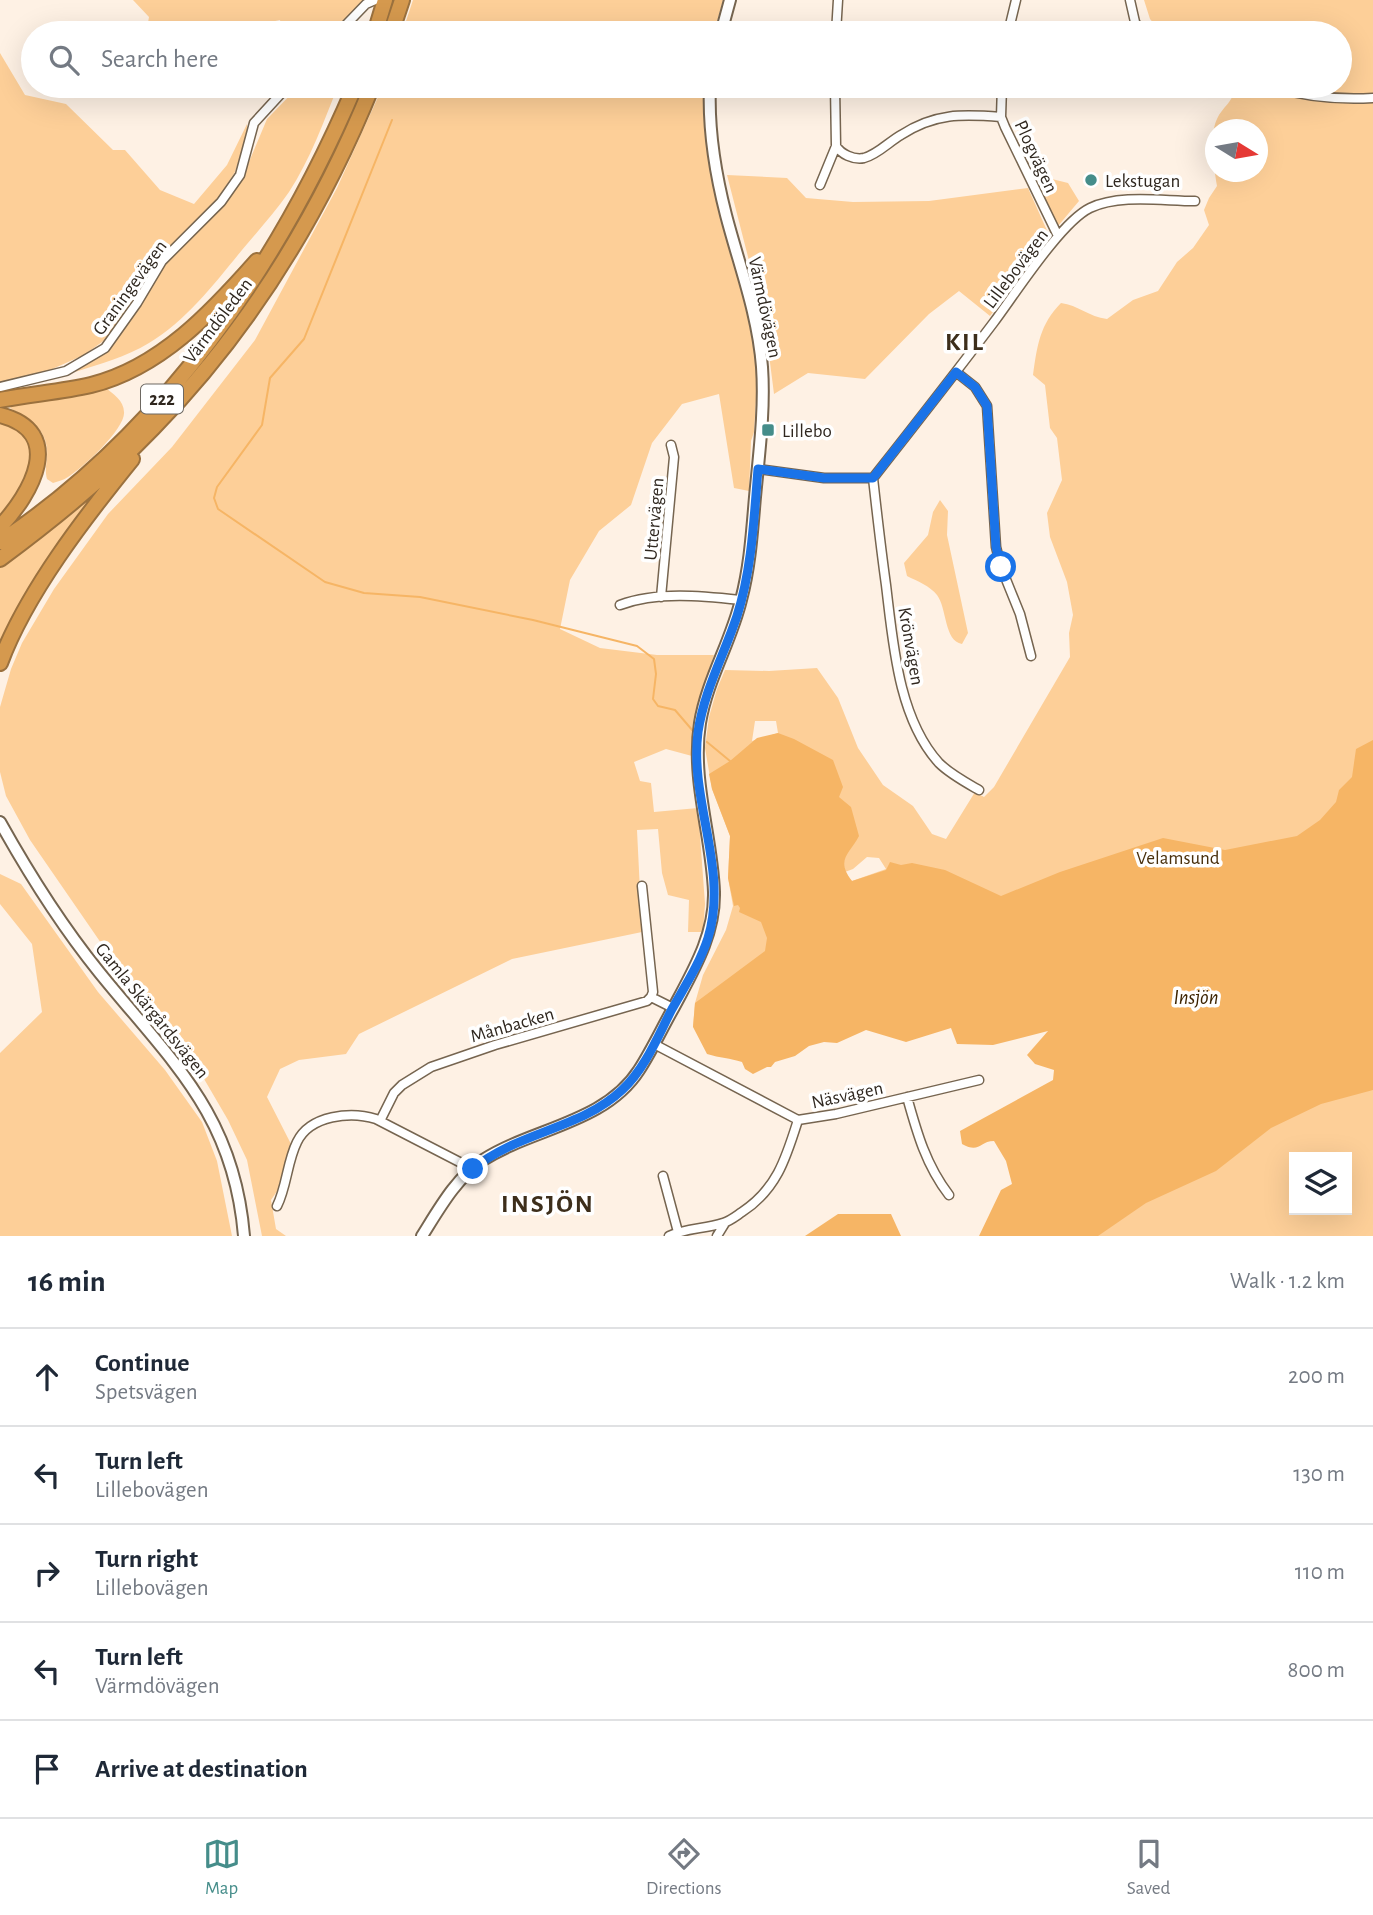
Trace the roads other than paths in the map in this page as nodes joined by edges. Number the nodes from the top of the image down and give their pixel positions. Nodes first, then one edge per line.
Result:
1 (375, 0) edge
2 (385, 0) edge
3 (402, 0) edge
4 (730, 0) edge
5 (838, 0) edge
6 (1016, 0) edge
7 (1130, 0) edge
8 (349, 21) edge
9 (379, 21) edge
10 (395, 21) edge
11 (724, 21) edge
12 (837, 21) edge
13 (1011, 21) edge
14 (1135, 21) edge
15 (277, 98) edge
16 (349, 98) edge
17 (367, 98) edge
18 (710, 98) edge
19 (835, 98) edge
20 (1002, 98) edge
21 (1352, 98) edge
22 (1373, 98) edge
23 (1001, 117) junction
24 (836, 145) junction
25 (820, 185) dead end
26 (1195, 201) dead end
27 (283, 231) junction
28 (1058, 236) junction
29 (956, 372) junction
30 (0, 387) edge
31 (189, 388) junction
32 (0, 400) edge
33 (0, 415) edge
34 (671, 445) dead end
35 (758, 469) junction
36 (873, 478) junction
37 (0, 527) edge
38 (0, 542) edge
39 (0, 559) edge
40 (661, 597) junction
41 (741, 600) junction
42 (620, 605) dead end
43 (1031, 656) dead end
44 (0, 663) edge
45 (979, 790) dead end
46 (0, 822) edge
47 (642, 886) dead end
48 (651, 997) junction
49 (673, 1008) junction
50 (654, 1044) junction
51 (978, 1080) dead end
52 (907, 1097) junction
53 (798, 1120) junction
54 (380, 1121) junction
55 (473, 1169) junction
56 (663, 1176) dead end
57 (949, 1195) dead end
58 (277, 1206) dead end
59 (725, 1223) junction
60 (678, 1232) junction
61 (244, 1236) edge
62 (422, 1236) edge
63 (669, 1236) edge
64 (717, 1236) edge

1 - 8 street
2 - 9 highway
3 - 10 highway
4 - 11 main road
5 - 12 street
6 - 13 street
7 - 14 street
15 - 30 street, Graningevägen
16 - 27 highway, Värmdöleden / 222
17 - 31 highway, Värmdöleden / 222
18 - 35 main road, Värmdövägen
19 - 24 street
20 - 23 street, Plogvägen
21 - 22 street
23 - 24 street
23 - 28 street, Plogvägen
24 - 25 street
26 - 28 street, Lillebovägen
27 - 32 highway
27 - 38 highway, Värmdöleden / 222
28 - 29 street, Lillebovägen
29 - 36 street, Lillebovägen
29 - 43 street
31 - 39 highway, Värmdöleden / 222
31 - 44 highway
33 - 37 highway
34 - 40 street, Uttervägen
35 - 36 street
35 - 41 main road, Värmdövägen
36 - 45 street, Krönvägen
40 - 41 street
40 - 42 street
41 - 49 main road, Värmdövägen
46 - 61 main road, Gamla Skärgårdsvägen
47 - 48 street
48 - 49 street
48 - 54 street, Månbacken
49 - 50 main road, Värmdövägen
50 - 53 street, Näsvägen
50 - 55 main road, Värmdövägen
51 - 52 street, Näsvägen
52 - 53 street, Näsvägen
52 - 57 street
53 - 59 street
54 - 55 street
54 - 58 street
55 - 62 main road, Värmdövägen
56 - 60 street
59 - 60 street
59 - 64 street
60 - 63 street

